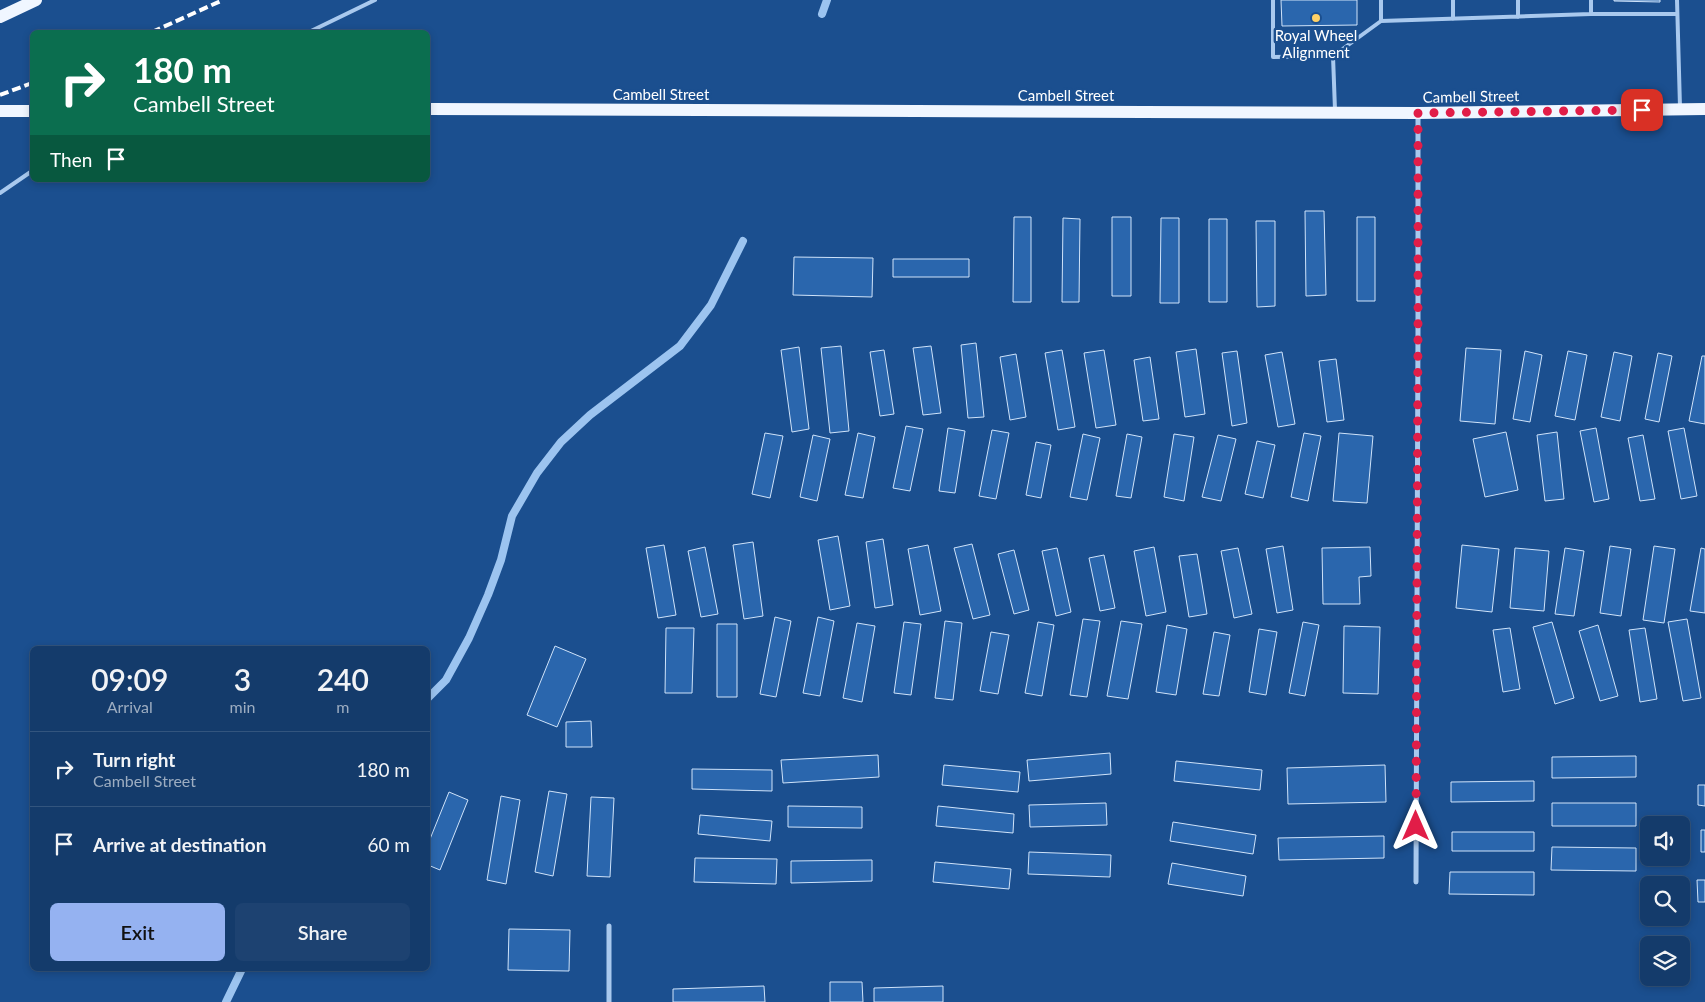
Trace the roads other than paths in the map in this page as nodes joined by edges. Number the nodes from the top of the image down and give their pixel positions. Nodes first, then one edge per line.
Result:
1 (36, 0) edge
2 (375, 0) edge
3 (1273, 0) edge
4 (1381, 0) edge
5 (1453, 0) edge
6 (1518, 0) edge
7 (1591, 0) edge
8 (1677, 0) edge
9 (1591, 14) junction
10 (1677, 14) junction
11 (0, 16) edge
12 (1518, 17) junction
13 (1453, 19) junction
14 (1381, 21) junction
15 (313, 30) edge
16 (1333, 56) junction
17 (430, 109) edge
18 (1680, 109) junction
19 (1705, 109) edge
20 (0, 111) edge
21 (30, 111) edge
22 (1335, 112) junction
23 (1418, 113) junction
24 (30, 171) edge
25 (0, 193) edge
26 (1416, 882) dead end
27 (609, 926) dead end
28 (609, 1002) edge

1 - 11 main road
2 - 15 lane
3 - 16 lane
4 - 14 lane
5 - 13 lane
6 - 12 lane
7 - 9 lane
8 - 10 lane
9 - 10 lane
9 - 12 lane
10 - 18 lane
12 - 13 lane
13 - 14 lane
14 - 16 lane
16 - 22 lane
17 - 22 main road, Cambell Street
18 - 19 main road, Cambell Street
18 - 23 main road, Cambell Street
20 - 21 main road
22 - 23 main road, Cambell Street
23 - 26 street
24 - 25 lane
27 - 28 street

